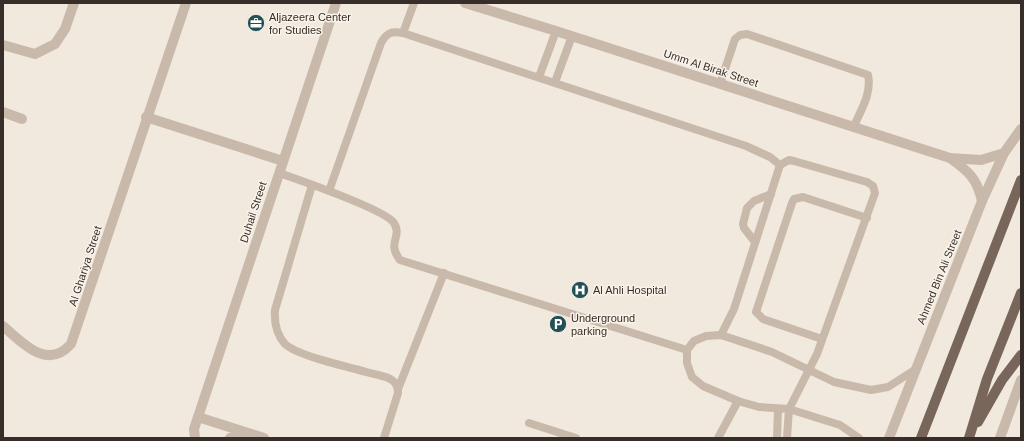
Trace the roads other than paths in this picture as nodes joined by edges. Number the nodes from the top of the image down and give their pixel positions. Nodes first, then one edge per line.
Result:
1 (74, 3) edge
2 (186, 3) edge
3 (336, 3) edge
4 (414, 3) edge
5 (470, 4) edge
6 (556, 31) junction
7 (404, 32) junction
8 (572, 36) junction
9 (3, 45) edge
10 (539, 77) junction
11 (555, 82) junction
12 (720, 84) junction
13 (3, 112) edge
14 (146, 117) junction
15 (22, 119) dead end
16 (854, 126) junction
17 (1021, 129) edge
18 (1004, 153) junction
19 (950, 158) junction
20 (282, 161) junction
21 (780, 165) junction
22 (279, 173) junction
23 (1021, 180) edge
24 (312, 185) junction
25 (329, 191) junction
26 (771, 194) junction
27 (982, 201) junction
28 (867, 218) junction
29 (755, 242) junction
30 (444, 273) junction
31 (1021, 293) edge
32 (3, 326) edge
33 (721, 335) junction
34 (822, 339) junction
35 (687, 350) junction
36 (1021, 355) edge
37 (808, 369) junction
38 (916, 369) junction
39 (1021, 380) edge
40 (398, 389) junction
41 (738, 401) junction
42 (778, 409) junction
43 (789, 409) junction
44 (198, 417) junction
45 (529, 423) dead end
46 (195, 433) edge
47 (252, 434) junction
48 (187, 438) edge
49 (230, 438) edge
50 (264, 438) edge
51 (384, 438) edge
52 (576, 438) edge
53 (718, 438) edge
54 (777, 438) edge
55 (787, 438) edge
56 (859, 438) edge
57 (889, 438) edge
58 (921, 438) edge
59 (969, 438) edge
60 (1000, 438) edge

1 - 9 street
2 - 14 street, Al Ghariya Street
3 - 20 street, Duhail Street
4 - 7 lane
5 - 6 street, Umm Al Birak Street
6 - 8 street, Umm Al Birak Street
6 - 10 lane
7 - 10 lane
7 - 25 lane
8 - 11 lane
8 - 12 street, Umm Al Birak Street
10 - 11 lane
11 - 21 lane
12 - 16 street, Umm Al Birak Street
12 - 16 lane
13 - 15 street
14 - 20 street
14 - 32 street, Al Ghariya Street
16 - 19 street, Umm Al Birak Street
17 - 18 street, Ahmed Bin Ali Street
18 - 19 street, Umm Al Birak Street
18 - 27 street, Ahmed Bin Ali Street
19 - 27 street, Umm Al Birak Street
20 - 22 street, Duhail Street
21 - 26 lane
21 - 28 lane
22 - 24 lane
22 - 44 street, Duhail Street
23 - 58 main road
24 - 25 lane
24 - 40 lane
25 - 30 lane
26 - 29 lane
26 - 29 lane
27 - 38 street, Ahmed Bin Ali Street
28 - 34 lane
28 - 34 lane
29 - 33 lane
30 - 35 lane
30 - 40 lane
31 - 59 main road
33 - 35 lane
33 - 37 lane
34 - 37 lane
35 - 41 lane
36 - 59 main road
37 - 38 lane
37 - 43 lane
38 - 57 street, Ahmed Bin Ali Street
39 - 60 street
40 - 51 lane
41 - 42 lane
41 - 53 lane
42 - 43 lane
42 - 54 lane
43 - 55 lane
43 - 56 lane
44 - 46 street, Duhail Street
44 - 47 street
45 - 52 lane
46 - 48 street, Duhail Street
47 - 49 street
47 - 50 street

